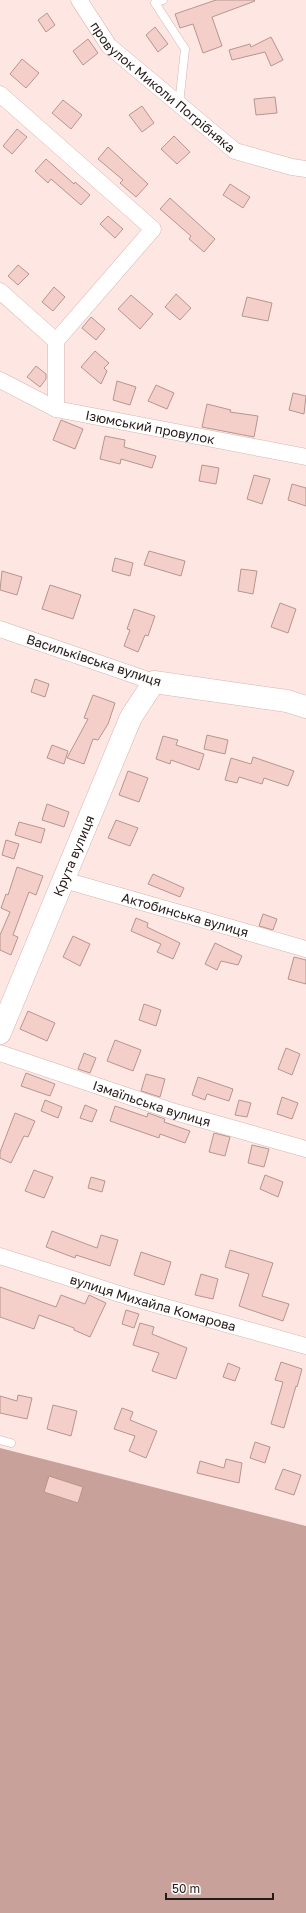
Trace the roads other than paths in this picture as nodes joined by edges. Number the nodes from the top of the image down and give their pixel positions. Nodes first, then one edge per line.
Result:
1 (79, 0) edge
2 (164, 0) edge
3 (153, 2) edge
4 (0, 94) edge
5 (178, 104) junction
6 (306, 169) edge
7 (0, 291) edge
8 (56, 340) junction
9 (0, 380) edge
10 (56, 409) junction
11 (306, 458) edge
12 (0, 629) edge
13 (154, 682) junction
14 (306, 707) edge
15 (64, 880) junction
16 (306, 949) edge
17 (0, 1033) edge
18 (0, 1053) edge
19 (306, 1149) edge
20 (0, 1256) edge
21 (306, 1346) edge
22 (0, 1440) edge
23 (11, 1443) dead end

1 - 5 street, провулок Миколи Погрібняка
2 - 3 lane
3 - 5 lane
4 - 8 street
5 - 6 street, провулок Миколи Погрібняка
7 - 8 street
8 - 10 street
9 - 10 street, Ізюмський провулок
10 - 11 street, Ізюмський провулок
12 - 13 street, Васильківська вулиця
13 - 14 street, Васильківська вулиця
13 - 15 street, Крута вулиця
15 - 16 street, Актобинська вулиця
15 - 17 street, Крута вулиця
18 - 19 street, Ізмаїльська вулиця
20 - 21 street, вулиця Михайла Комарова
22 - 23 lane

